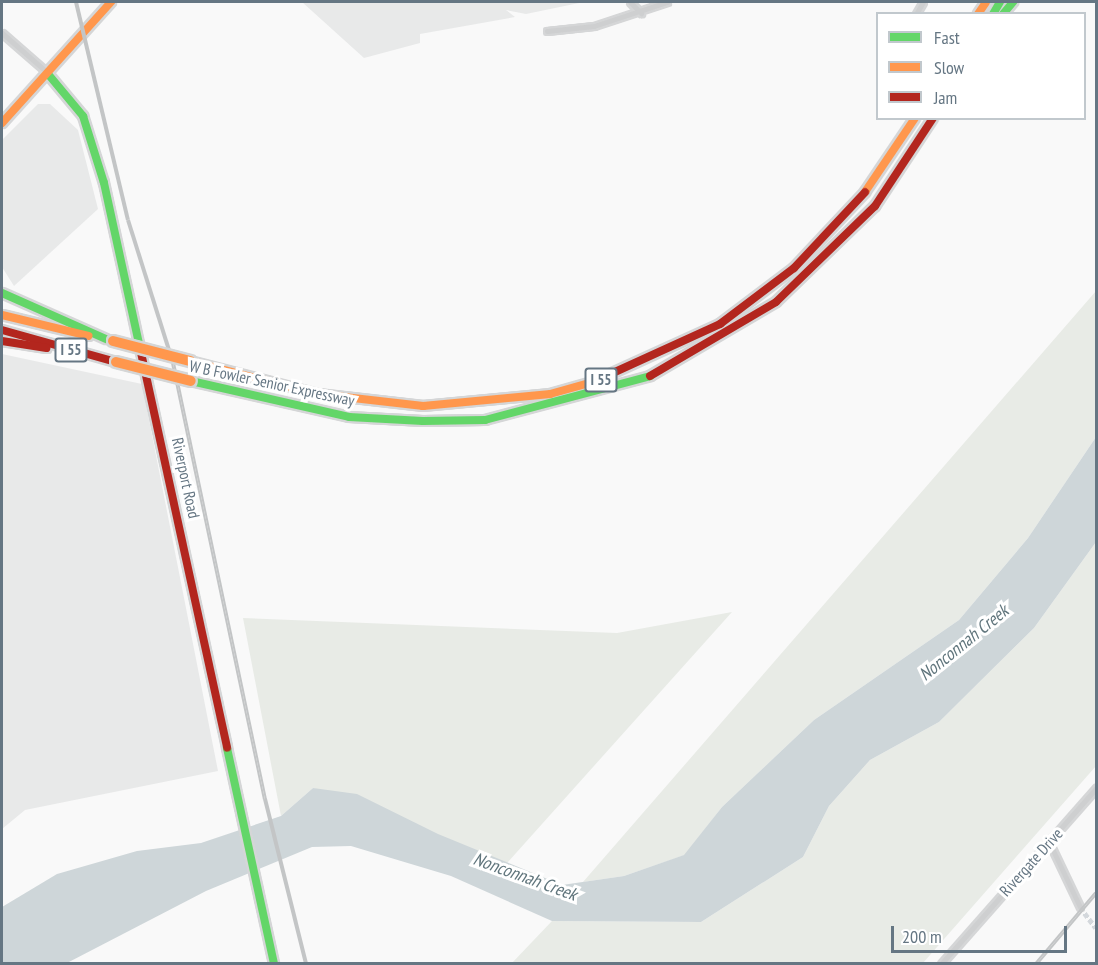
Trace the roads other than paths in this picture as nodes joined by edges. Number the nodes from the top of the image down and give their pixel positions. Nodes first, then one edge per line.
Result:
1 (111, 2) edge
2 (630, 2) edge
3 (667, 2) edge
4 (641, 13) junction
5 (547, 31) dead end
6 (2, 33) edge
7 (48, 74) junction
8 (914, 120) edge
9 (932, 120) edge
10 (2, 123) edge
11 (2, 293) edge
12 (2, 315) edge
13 (2, 330) edge
14 (23, 340) junction
15 (109, 340) junction
16 (2, 341) edge
17 (1096, 788) edge
18 (1049, 842) junction
19 (1080, 907) tunnel mouth
20 (274, 963) edge
21 (941, 963) edge

1 - 7 main road
2 - 4 street
3 - 4 street
4 - 5 street
6 - 7 street, Riverport Road
7 - 10 main road
7 - 20 main road, Riverport Road
8 - 15 main road, W B Fowler Senior Expressway / I 55, bridge
9 - 14 main road, W B Fowler Senior Expressway / I 55, bridge
11 - 15 main road
12 - 15 main road, W B Fowler Senior Expressway / I 55
13 - 14 main road, W B Fowler Senior Expressway / I 55
14 - 16 main road
17 - 18 street, Rivergate Drive
18 - 19 street
18 - 21 street, Rivergate Drive

